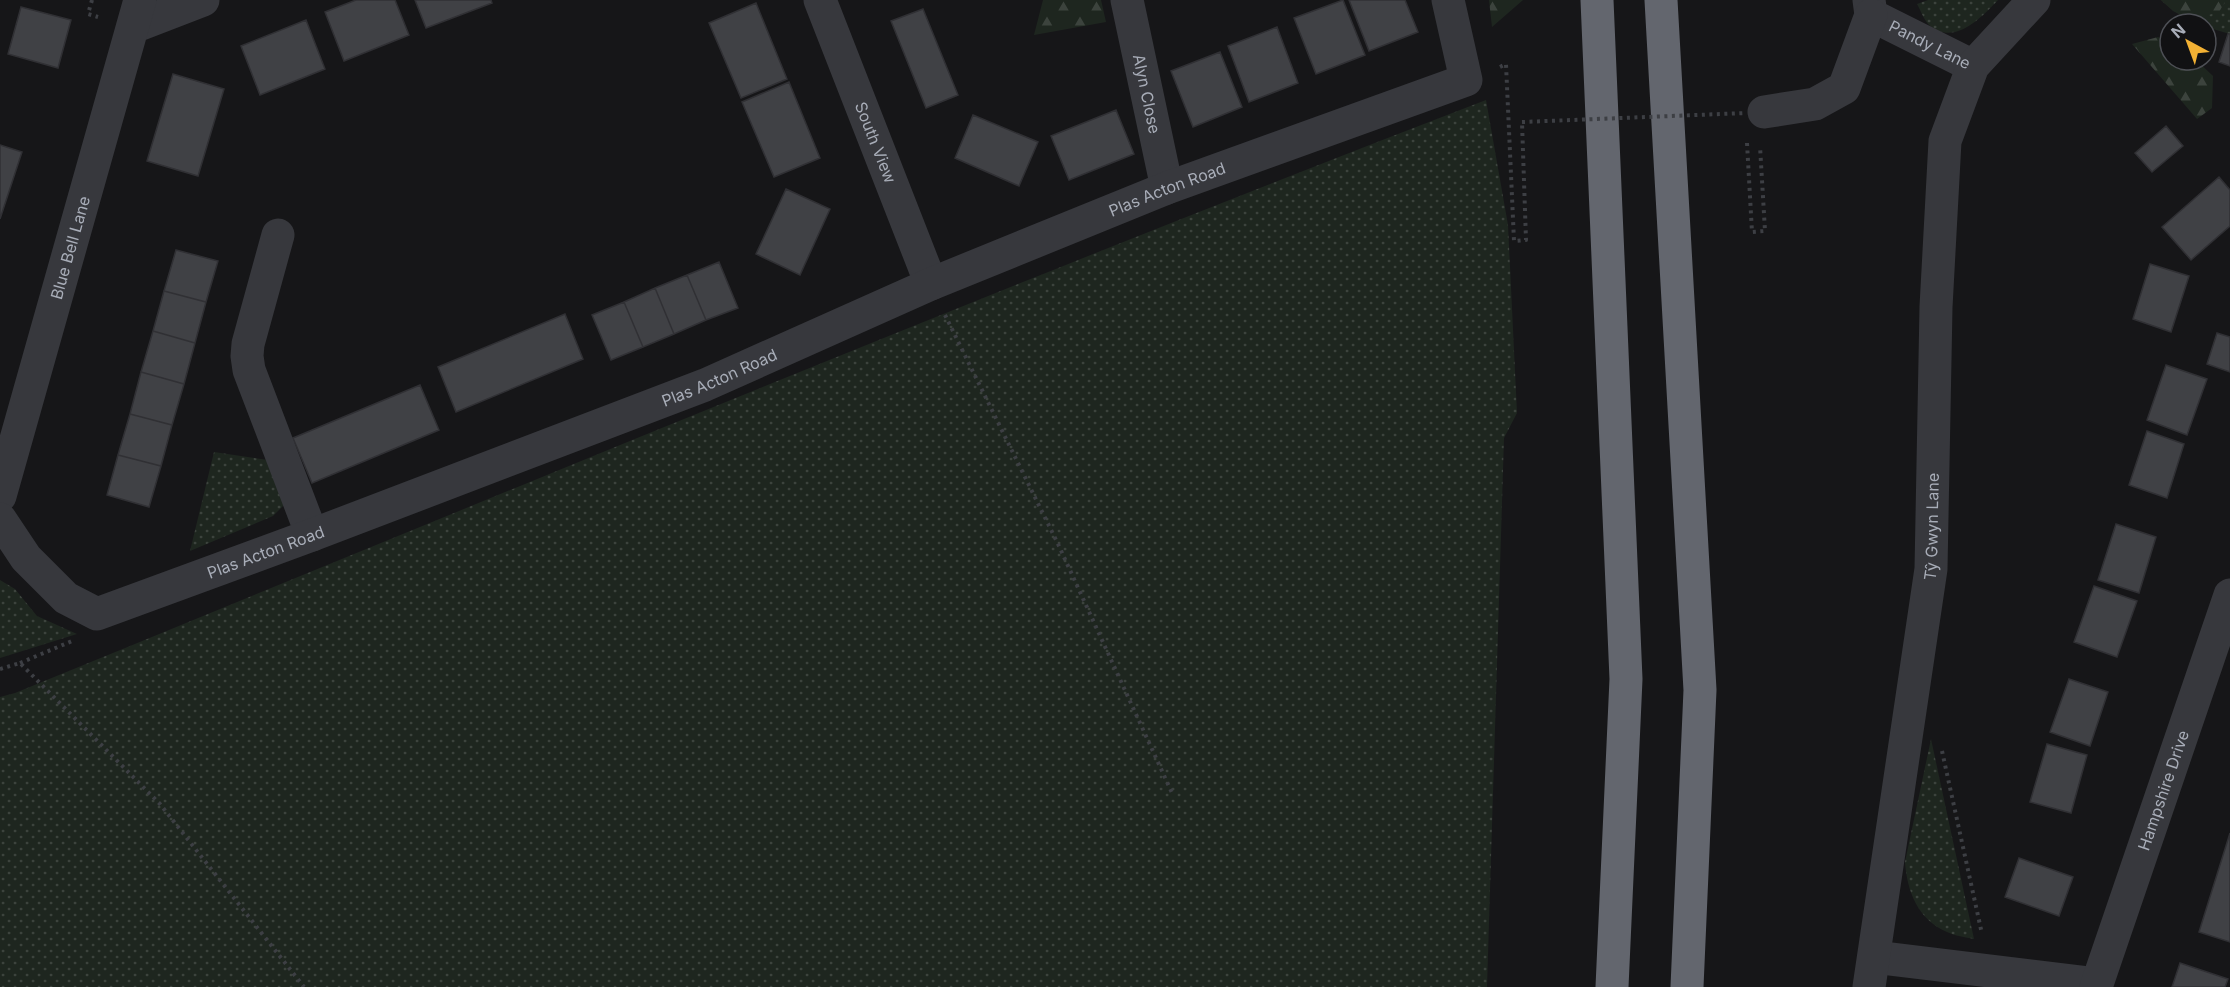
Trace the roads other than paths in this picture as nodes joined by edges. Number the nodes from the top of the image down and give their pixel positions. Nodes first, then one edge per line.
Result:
1 (203, 0) edge
2 (820, 0) edge
3 (1127, 0) edge
4 (1448, 0) edge
5 (1577, 0) edge
6 (1597, 0) edge
7 (1661, 0) edge
8 (1668, 0) edge
9 (2034, 0) edge
10 (1870, 8) edge
11 (137, 14) edge
12 (1973, 66) junction
13 (1666, 87) junction
14 (1753, 124) road end
15 (1604, 129) junction
16 (1167, 188) junction
17 (278, 235) dead end
18 (930, 284) junction
19 (0, 496) edge
20 (0, 519) edge
21 (312, 535) junction
22 (2230, 595) edge
23 (1872, 972) edge
24 (2096, 986) edge
25 (1612, 987) edge
26 (1687, 987) edge

1 - 11 street
2 - 18 street, South View
3 - 16 street, Alyn Close
4 - 16 street, Plas Acton Road
5 - 15 highway
6 - 15 highway
7 - 13 highway
8 - 13 highway
9 - 12 street, Pandy Lane
10 - 12 street, Pandy Lane
10 - 14 street, Pandy Lane
11 - 19 street, Blue Bell Lane
12 - 23 street, Tŷ Gwyn Lane
13 - 26 highway
15 - 25 highway
16 - 18 street, Plas Acton Road
17 - 21 street
18 - 21 street, Plas Acton Road
20 - 21 street, Plas Acton Road
22 - 24 street, Hampshire Drive
23 - 24 street, Hampshire Drive

